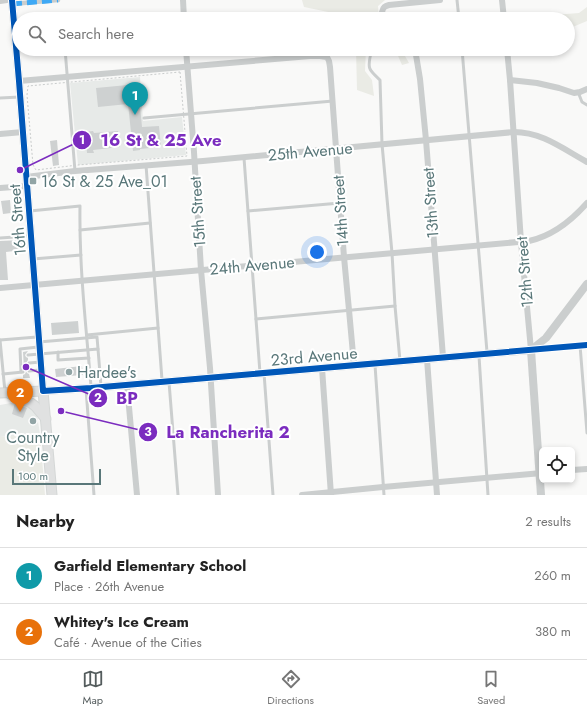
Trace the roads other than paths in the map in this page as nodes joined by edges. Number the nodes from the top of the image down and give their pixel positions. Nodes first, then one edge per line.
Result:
1 (58, 0) edge
2 (183, 0) edge
3 (440, 0) edge
4 (457, 0) edge
5 (502, 0) edge
6 (0, 1) edge
7 (11, 1) edge
8 (13, 12) edge
9 (184, 12) edge
10 (382, 12) edge
11 (458, 12) edge
12 (503, 12) edge
13 (18, 56) edge
14 (66, 56) edge
15 (186, 56) edge
16 (370, 56) edge
17 (416, 56) edge
18 (463, 56) edge
19 (508, 56) edge
20 (187, 66) junction
21 (68, 79) junction
22 (510, 80) junction
23 (19, 81) junction
24 (587, 89) edge
25 (578, 92) junction
26 (20, 97) junction
27 (0, 98) edge
28 (333, 101) junction
29 (587, 105) edge
30 (191, 114) junction
31 (144, 118) dead end
32 (23, 132) junction
33 (514, 132) junction
34 (0, 134) edge
35 (469, 135) junction
36 (426, 140) junction
37 (382, 144) junction
38 (336, 148) junction
39 (243, 157) junction
40 (194, 161) junction
41 (587, 162) edge
42 (146, 165) junction
43 (75, 169) junction
44 (26, 177) junction
45 (27, 186) junction
46 (0, 188) edge
47 (340, 203) junction
48 (587, 203) edge
49 (30, 211) junction
50 (248, 211) junction
51 (150, 223) junction
52 (80, 230) junction
53 (31, 236) junction
54 (0, 238) edge
55 (521, 242) junction
56 (478, 245) junction
57 (434, 249) junction
58 (392, 253) junction
59 (81, 255) junction
60 (344, 257) junction
61 (33, 259) junction
62 (252, 265) junction
63 (201, 270) junction
64 (154, 274) junction
65 (82, 281) junction
66 (587, 284) edge
67 (35, 285) junction
68 (0, 288) edge
69 (395, 306) junction
70 (349, 310) junction
71 (256, 319) junction
72 (158, 328) junction
73 (87, 337) junction
74 (0, 340) edge
75 (580, 345) junction
76 (587, 345) edge
77 (88, 349) junction
78 (98, 349) junction
79 (531, 350) junction
80 (40, 352) junction
81 (58, 352) junction
82 (488, 353) junction
83 (479, 354) junction
84 (28, 355) dead end
85 (89, 358) junction
86 (444, 358) junction
87 (427, 359) junction
88 (400, 361) junction
89 (29, 363) dead end
90 (374, 364) junction
91 (354, 365) junction
92 (322, 368) junction
93 (29, 371) dead end
94 (262, 373) junction
95 (3, 374) junction
96 (210, 378) junction
97 (165, 382) junction
98 (127, 385) junction
99 (101, 387) junction
100 (88, 389) junction
101 (44, 391) junction
102 (2, 392) edge
103 (46, 419) junction
104 (587, 433) edge
105 (539, 448) edge
106 (587, 469) edge
107 (575, 470) edge
108 (539, 473) edge
109 (487, 478) junction
110 (436, 482) junction
111 (541, 483) edge
112 (383, 487) junction
113 (331, 494) edge
114 (52, 495) edge
115 (94, 495) edge
116 (137, 495) edge
117 (178, 495) edge
118 (218, 495) edge
119 (273, 495) edge
120 (302, 495) edge
121 (384, 495) edge
122 (436, 495) edge
123 (488, 495) edge
124 (541, 495) edge

1 - 7 street
2 - 9 street
3 - 10 street
4 - 11 lane
5 - 12 street
6 - 7 street
7 - 8 street, 16th Street
13 - 23 street, 16th Street
14 - 21 lane
15 - 20 street, 15th Street
16 - 37 lane
17 - 36 street, 13th Street
18 - 35 lane
19 - 22 street, 12th Street
20 - 21 street
20 - 28 street, 14th Street
20 - 30 street, 15th Street
21 - 23 street
21 - 43 lane
22 - 25 street
22 - 33 street, 12th Street
23 - 26 street, 16th Street
24 - 25 street
25 - 29 lane
26 - 27 lane
26 - 32 street, 16th Street
28 - 30 lane
28 - 38 street, 14th Street
30 - 31 lane
30 - 40 street, 15th Street
32 - 34 street
32 - 44 street, 16th Street
33 - 35 street, 25th Avenue
33 - 41 street, 25th Avenue
33 - 55 street, 12th Street
35 - 36 street, 25th Avenue
35 - 56 lane
36 - 37 street, 25th Avenue
36 - 57 street, 13th Street
37 - 38 street, 25th Avenue
37 - 58 lane
38 - 39 street, 25th Avenue
38 - 47 street, 14th Street
39 - 40 street, 25th Avenue
39 - 50 lane
40 - 42 street, 25th Avenue
40 - 63 street, 15th Street
42 - 43 street, 25th Avenue
42 - 51 lane
43 - 44 street, 25th Avenue
44 - 45 street, 16th Street
45 - 46 street
45 - 49 street, 16th Street
47 - 50 lane
47 - 60 street, 14th Street
48 - 55 street, 24th Avenue
49 - 52 lane
49 - 53 street, 16th Street
50 - 62 lane
51 - 52 lane
51 - 64 lane
52 - 59 lane
53 - 54 lane
53 - 61 street, 16th Street
55 - 56 street, 24th Avenue
55 - 79 street, 12th Street
56 - 57 street, 24th Avenue
56 - 82 lane
57 - 58 street, 24th Avenue
57 - 86 street, 13th Street
58 - 60 street, 24th Avenue
58 - 69 lane
59 - 61 lane
59 - 65 lane
60 - 62 street, 24th Avenue
60 - 70 street, 14th Street
61 - 67 street, 16th Street
62 - 63 street, 24th Avenue
62 - 71 lane
63 - 64 street, 24th Avenue
63 - 96 street, 15th Street
64 - 65 street, 24th Avenue
64 - 72 lane
65 - 67 street, 24th Avenue
65 - 73 lane
66 - 79 street
67 - 68 street, 24th Avenue
67 - 80 street, 16th Street
69 - 70 lane
69 - 88 lane
70 - 71 lane
70 - 91 street, 14th Street
71 - 94 lane
72 - 73 lane
72 - 97 lane
73 - 77 lane
73 - 78 lane
73 - 80 lane
74 - 80 lane
74 - 95 lane
75 - 76 street, 23rd Avenue
75 - 79 street, 23rd Avenue
75 - 104 lane
77 - 78 lane
77 - 81 lane
77 - 85 lane
78 - 99 lane
79 - 82 street, 23rd Avenue
79 - 105 street, 12th Street
80 - 81 lane
80 - 84 lane
80 - 89 lane
80 - 93 lane
80 - 95 lane
80 - 101 street, 16th Street
81 - 85 lane
82 - 83 street, 23rd Avenue
83 - 86 street, 23rd Avenue
83 - 109 lane
85 - 100 lane
86 - 87 street, 23rd Avenue
87 - 88 street, 23rd Avenue
87 - 110 street
88 - 90 street, 23rd Avenue
90 - 91 street, 23rd Avenue
90 - 112 lane
91 - 92 street, 23rd Avenue
92 - 94 street, 23rd Avenue
92 - 113 street
94 - 96 street, 23rd Avenue
94 - 119 lane
95 - 102 lane
96 - 97 street, 23rd Avenue
96 - 118 street, 15th Street
97 - 98 street, 23rd Avenue
97 - 117 lane
98 - 99 street, 23rd Avenue
98 - 116 street
99 - 100 street, 23rd Avenue
100 - 101 street, 23rd Avenue
100 - 115 lane
101 - 102 main road
101 - 103 main road, 16th Street
102 - 103 main road
103 - 114 main road, 16th Street
106 - 107 street
108 - 109 street
109 - 110 street
109 - 123 lane
110 - 112 street
110 - 122 street
111 - 124 street, 12th Street
112 - 113 street
112 - 121 lane
113 - 120 street

